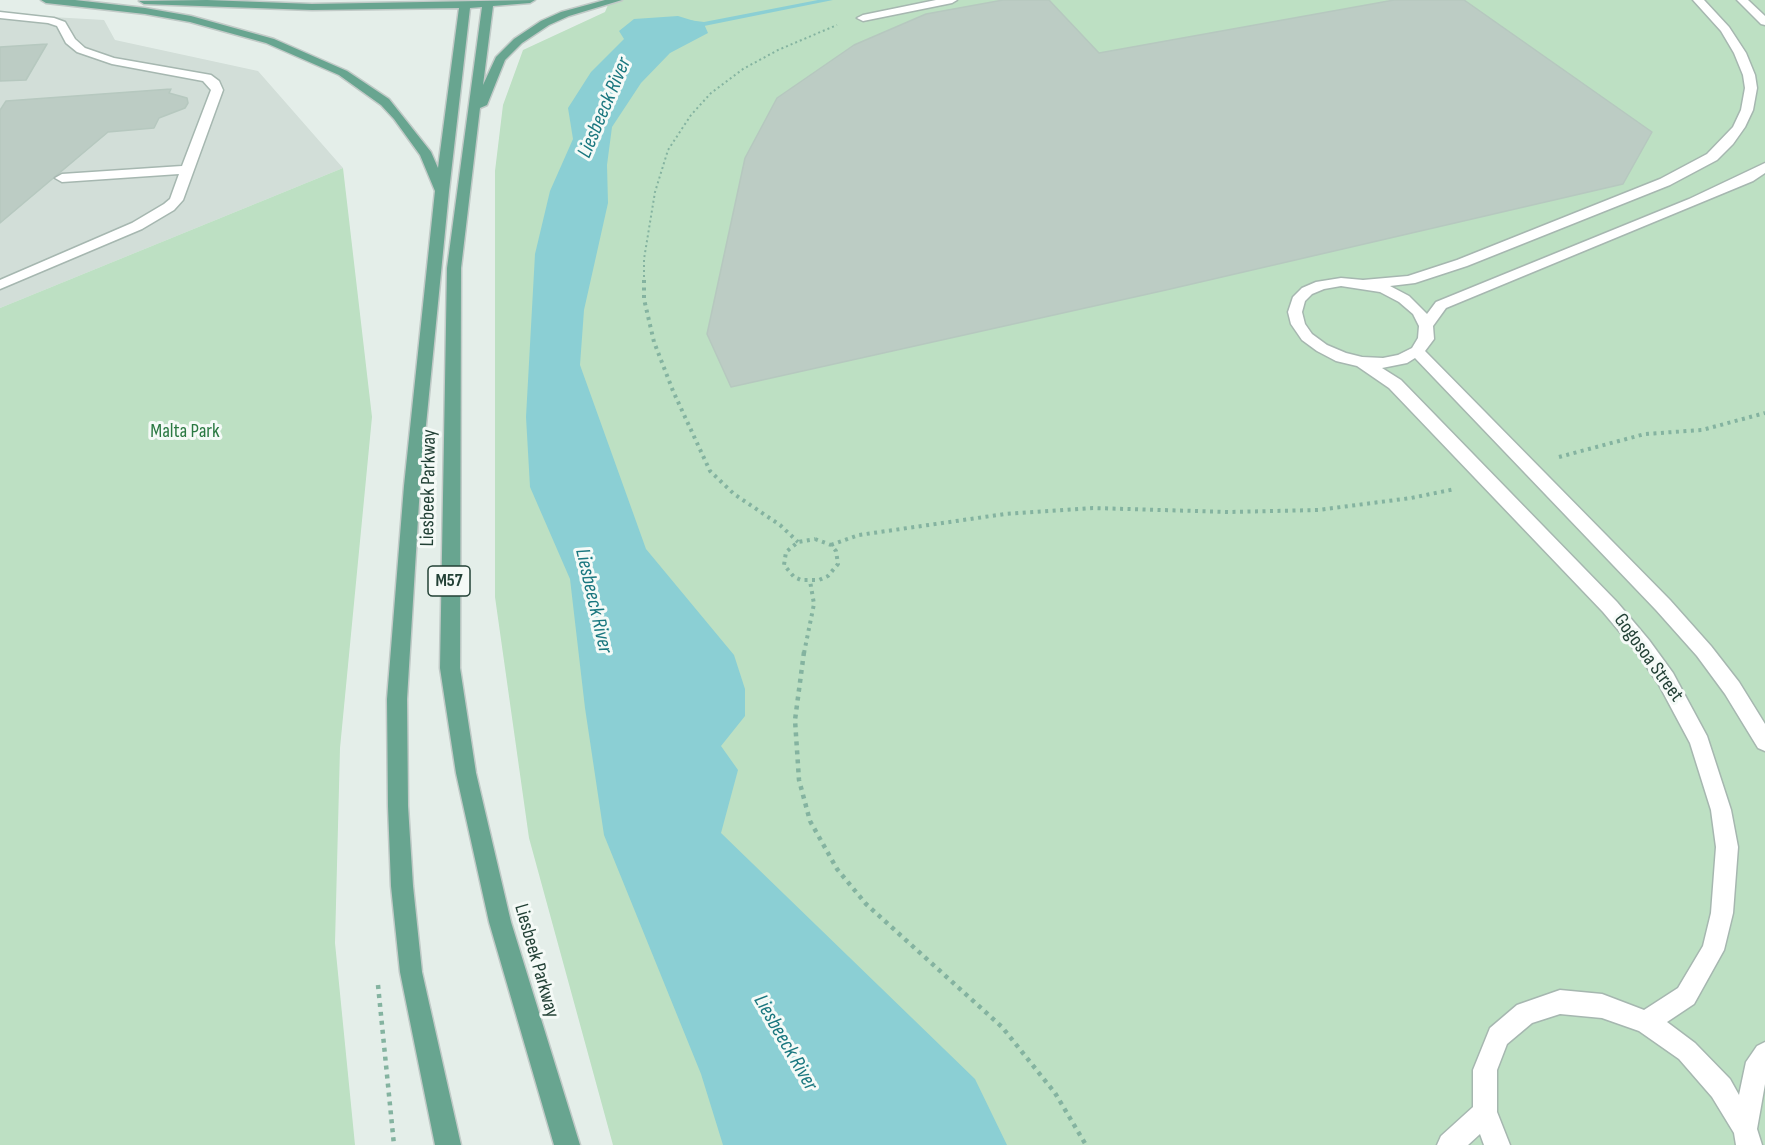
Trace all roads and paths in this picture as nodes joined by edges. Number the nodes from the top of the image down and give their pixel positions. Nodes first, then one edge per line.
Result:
1 (46, 0) edge
2 (134, 0) edge
3 (530, 0) edge
4 (617, 0) edge
5 (952, 0) edge
6 (1698, 0) edge
7 (1742, 0) edge
8 (488, 2) edge
9 (466, 3) edge
10 (0, 15) edge
11 (863, 18) joint
12 (1765, 22) edge
13 (470, 131) junction
14 (1765, 167) edge
15 (188, 169) junction
16 (62, 178) dead end
17 (442, 191) junction
18 (1364, 284) junction
19 (0, 285) edge
20 (1426, 326) junction
21 (1417, 351) junction
22 (1362, 362) junction
23 (1765, 413) edge
24 (1558, 458) dead end
25 (1464, 486) dead end
26 (1411, 498) joint
27 (798, 542) junction
28 (831, 545) junction
29 (810, 581) junction
30 (1765, 742) edge
31 (378, 977) dead end
32 (1646, 1022) junction
33 (1765, 1053) edge
34 (1485, 1112) junction
35 (1747, 1137) edge
36 (394, 1145) edge
37 (448, 1145) edge
38 (567, 1145) edge
39 (1086, 1145) edge
40 (1450, 1145) edge
41 (1497, 1145) edge

1 - 17 main road
2 - 9 main road
3 - 8 main road
4 - 13 main road
5 - 11 street
6 - 18 street
7 - 12 street
8 - 9 main road
8 - 13 main road, Liesbeek Parkway / M57
9 - 17 main road, Liesbeek Parkway / M57
10 - 15 street
11 - 27 path
13 - 38 main road, Liesbeek Parkway / M57
14 - 20 street
15 - 16 street
15 - 19 street
17 - 37 main road, Liesbeek Parkway / M57
18 - 20 street
18 - 22 street
20 - 21 street
21 - 22 street
21 - 30 street, Gogosoa Street
22 - 32 street, Gogosoa Street
23 - 24 path
25 - 26 path
26 - 28 path
27 - 28 path
27 - 29 path
28 - 29 path
29 - 39 path
31 - 36 path
32 - 34 street
32 - 35 street
33 - 35 street
34 - 40 street
34 - 41 street

